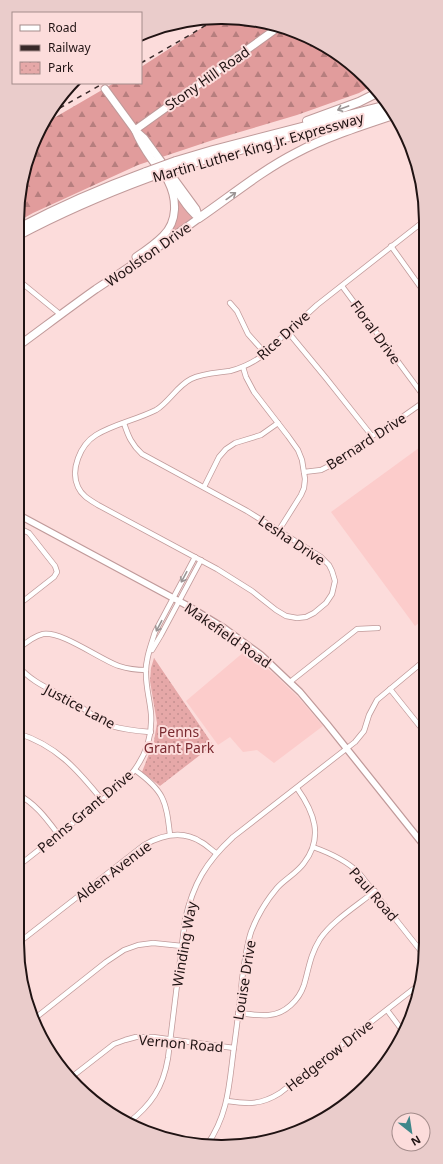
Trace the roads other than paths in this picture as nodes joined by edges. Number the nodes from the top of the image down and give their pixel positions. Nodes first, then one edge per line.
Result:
1 (273, 31) edge
2 (105, 89) dead end
3 (373, 95) edge
4 (382, 106) edge
5 (385, 111) edge
6 (388, 116) edge
7 (135, 130) junction
8 (257, 139) junction
9 (178, 164) junction
10 (148, 174) junction
11 (168, 181) junction
12 (199, 218) junction
13 (419, 225) edge
14 (24, 226) edge
15 (24, 232) edge
16 (391, 246) junction
17 (24, 285) edge
18 (419, 285) edge
19 (342, 286) junction
20 (96, 289) junction
21 (230, 304) dead end
22 (61, 315) junction
23 (288, 332) junction
24 (24, 341) edge
25 (265, 353) junction
26 (243, 367) junction
27 (419, 390) edge
28 (419, 405) edge
29 (124, 423) junction
30 (278, 423) junction
31 (372, 436) junction
32 (304, 472) junction
33 (204, 487) junction
34 (24, 518) edge
35 (24, 530) edge
36 (279, 530) junction
37 (195, 557) junction
38 (201, 560) junction
39 (173, 598) junction
40 (24, 601) edge
41 (179, 601) junction
42 (378, 628) dead end
43 (24, 645) edge
44 (148, 655) junction
45 (419, 665) edge
46 (146, 670) junction
47 (24, 672) edge
48 (290, 682) junction
49 (390, 690) junction
50 (419, 725) edge
51 (151, 732) junction
52 (24, 736) edge
53 (346, 749) junction
54 (135, 770) junction
55 (297, 788) junction
56 (24, 798) edge
57 (102, 800) junction
58 (58, 834) junction
59 (170, 835) junction
60 (419, 839) edge
61 (313, 847) junction
62 (216, 854) junction
63 (24, 861) edge
64 (375, 892) junction
65 (24, 939) edge
66 (182, 946) junction
67 (419, 949) edge
68 (413, 989) edge
69 (387, 1010) junction
70 (238, 1013) junction
71 (38, 1016) edge
72 (400, 1027) edge
73 (170, 1039) junction
74 (234, 1048) junction
75 (75, 1075) edge
76 (227, 1101) junction
77 (132, 1119) edge
78 (209, 1140) edge

1 - 7 main road, Stony Hill Road
2 - 7 main road, Woolston Drive
3 -> 8 highway
4 - 8 highway, Martin Luther King Jr. Expressway
5 - 9 highway, Martin Luther King Jr. Expressway
12 -> 6 highway
7 - 11 main road, Woolston Drive
7 - 12 main road, Woolston Drive
8 - 9 highway, Martin Luther King Jr. Expressway
9 - 10 highway, Martin Luther King Jr. Expressway, bridge
10 - 14 highway, Martin Luther King Jr. Expressway
10 - 15 highway, Martin Luther King Jr. Expressway
11 - 12 main road, Woolston Drive
11 - 20 main road, Woolston Drive
12 - 20 main road, Woolston Drive
13 - 16 street, Rice Drive
16 - 18 street
16 - 19 street, Rice Drive
17 - 22 street
19 - 23 street, Rice Drive
19 - 27 street, Floral Drive
20 - 22 main road, Woolston Drive
21 - 25 street
22 - 24 main road, Woolston Drive
23 - 25 street, Rice Drive
23 - 31 street
25 - 26 street, Rice Drive
26 - 29 street, Rice Drive
26 - 30 street
28 - 31 street, Bernard Drive
29 - 33 street, Lesha Drive
29 - 37 street, Rice Drive
30 - 32 street
30 - 33 street
31 - 32 street, Bernard Drive
32 - 36 street
33 - 36 street, Lesha Drive
34 - 39 street, Makefield Road
35 - 40 street
36 - 38 street, Lesha Drive
37 - 38 street, Rice Drive
37 -> 39 street, Penns Grant Drive
38 - 41 street, Penns Grant Drive
39 - 41 street, Makefield Road
39 -> 44 street, Penns Grant Drive
41 - 44 street, Penns Grant Drive
41 - 48 street, Makefield Road
42 - 48 street
43 - 46 street
44 - 46 street, Penns Grant Drive
45 - 49 street, Winding Way
46 - 51 street, Penns Grant Drive
47 - 51 street, Justice Lane
48 - 53 street, Makefield Road
49 - 50 street
49 - 53 street, Winding Way
51 - 54 street, Penns Grant Drive
52 - 57 street
53 - 55 street, Winding Way
53 - 60 street, Makefield Road
54 - 57 street, Penns Grant Drive
54 - 59 street
55 - 61 street, Louise Drive
55 - 62 street, Winding Way
56 - 58 street
57 - 58 street, Penns Grant Drive
58 - 63 street, Penns Grant Drive
59 - 62 street, Alden Avenue
59 - 65 street, Alden Avenue
61 - 64 street, Paul Road
61 - 70 street, Louise Drive
62 - 66 street, Winding Way
64 - 67 street, Paul Road
64 - 70 street
66 - 71 street
66 - 73 street, Winding Way
68 - 69 street, Hedgerow Drive
69 - 72 street
69 - 76 street, Hedgerow Drive
70 - 74 street, Louise Drive
73 - 74 street, Vernon Road
73 - 75 street, Vernon Road
73 - 77 street, Winding Way
74 - 76 street, Louise Drive
76 - 78 street, Louise Drive

